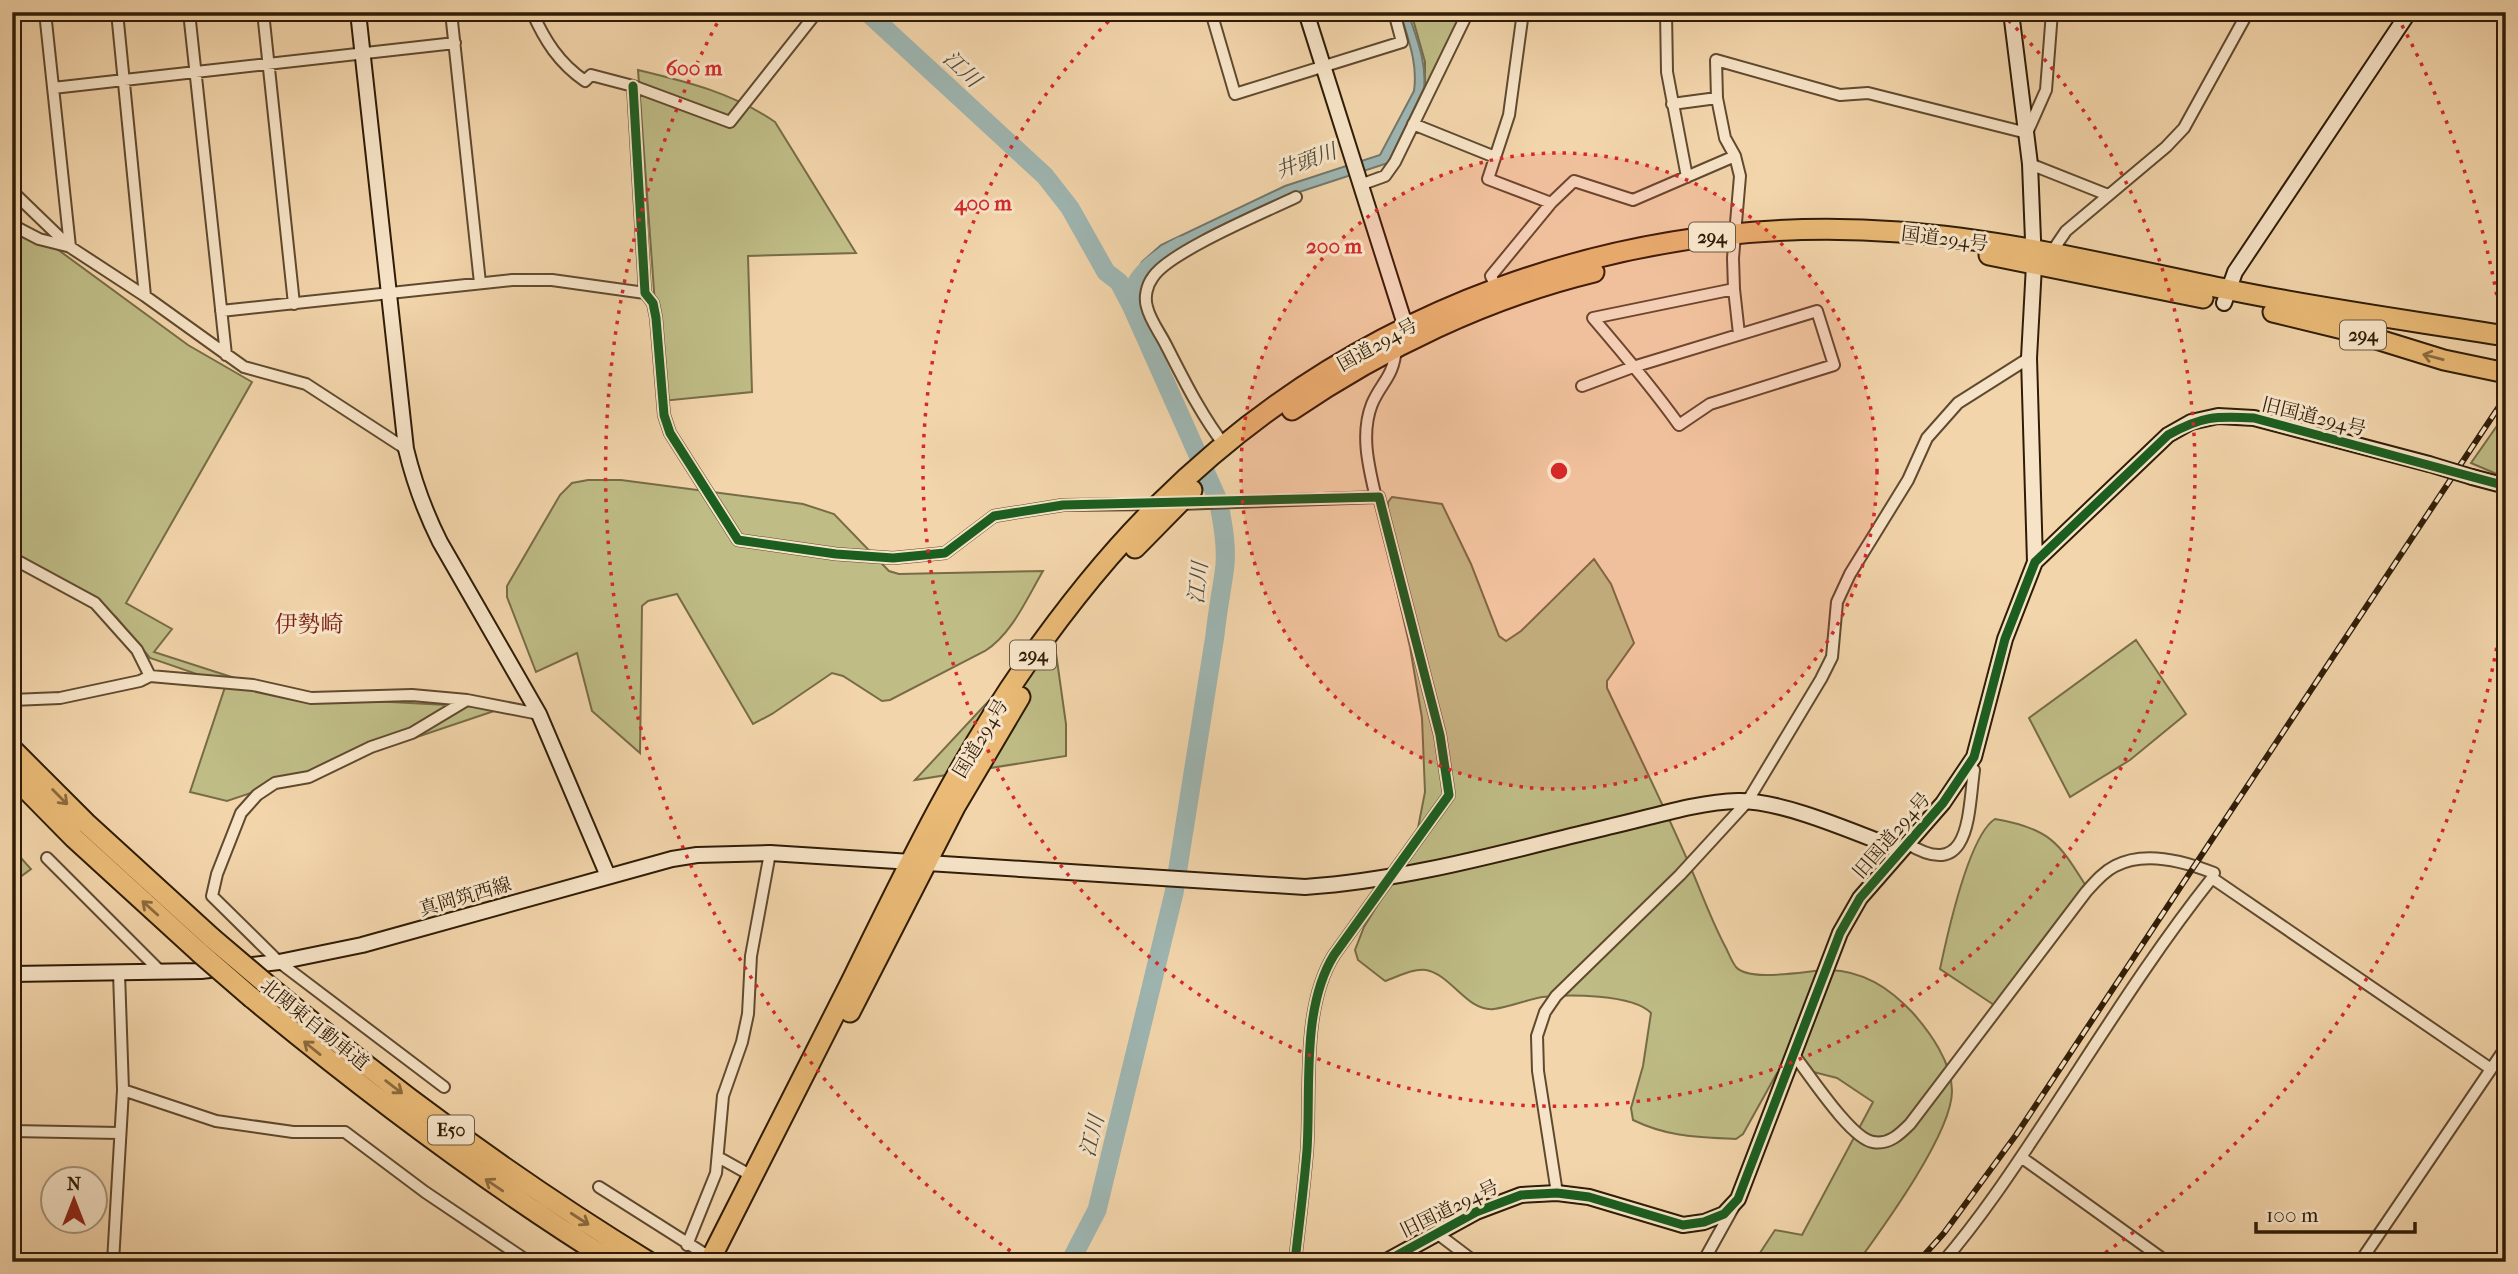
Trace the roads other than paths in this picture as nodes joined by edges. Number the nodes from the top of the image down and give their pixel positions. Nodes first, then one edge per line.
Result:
1 (45, 12) edge
2 (117, 12) edge
3 (189, 12) edge
4 (263, 12) edge
5 (358, 12) edge
6 (451, 12) edge
7 (532, 12) edge
8 (817, 12) edge
9 (1211, 12) edge
10 (1306, 12) edge
11 (1394, 12) edge
12 (1468, 12) edge
13 (1523, 12) edge
14 (1665, 12) edge
15 (2011, 12) edge
16 (2052, 12) edge
17 (2248, 12) edge
18 (2409, 12) edge
19 (455, 43) junction
20 (361, 53) junction
21 (268, 63) junction
22 (1323, 67) junction
23 (195, 72) junction
24 (123, 80) junction
25 (633, 86) junction
26 (53, 88) junction
27 (1717, 98) junction
28 (1672, 104) junction
29 (1413, 124) junction
30 (2027, 133) junction
31 (1735, 156) junction
32 (1495, 157) junction
33 (2030, 164) junction
34 (1687, 177) junction
35 (1359, 182) junction
36 (12, 191) edge
37 (2108, 195) junction
38 (1296, 197) dead end
39 (1551, 203) junction
40 (12, 225) edge
41 (1734, 240) junction
42 (70, 247) junction
43 (2039, 256) junction
44 (480, 283) junction
45 (1496, 287) junction
46 (1734, 289) junction
47 (645, 293) junction
48 (388, 294) junction
49 (145, 296) junction
50 (2225, 296) junction
51 (294, 304) junction
52 (221, 311) junction
53 (1739, 334) junction
54 (2506, 336) edge
55 (1404, 339) junction
56 (226, 355) junction
57 (2029, 358) junction
58 (1633, 366) junction
59 (2503, 372) edge
60 (1582, 386) dead end
61 (406, 449) junction
62 (1223, 453) junction
63 (2506, 486) edge
64 (1200, 487) junction
65 (1376, 498) junction
66 (1158, 504) junction
67 (1178, 504) junction
68 (12, 558) edge
69 (2035, 562) junction
70 (149, 676) junction
71 (12, 700) edge
72 (467, 700) junction
73 (539, 714) junction
74 (12, 749) edge
75 (1968, 766) junction
76 (12, 775) edge
77 (1748, 802) junction
78 (1905, 847) junction
79 (770, 853) junction
80 (47, 858) dead end
81 (918, 863) junction
82 (2214, 873) dead end
83 (608, 876) junction
84 (1390, 877) junction
85 (206, 946) junction
86 (279, 962) junction
87 (161, 972) junction
88 (119, 973) junction
89 (12, 974) edge
90 (2506, 1047) edge
91 (1794, 1055) junction
92 (2491, 1069) junction
93 (444, 1087) dead end
94 (123, 1090) junction
95 (12, 1131) edge
96 (119, 1133) junction
97 (718, 1157) junction
98 (2021, 1157) junction
99 (752, 1176) junction
100 (599, 1187) dead end
101 (1557, 1193) junction
102 (1738, 1199) junction
103 (1438, 1234) junction
104 (688, 1245) junction
105 (528, 1261) edge
106 (714, 1261) edge
107 (113, 1262) edge
108 (613, 1262) edge
109 (649, 1262) edge
110 (1295, 1262) edge
111 (1385, 1262) edge
112 (1475, 1262) edge
113 (1703, 1262) edge
114 (1943, 1262) edge
115 (2166, 1262) edge
116 (2360, 1262) edge

1 - 26 street
2 - 24 street
3 - 23 street
4 - 21 street
5 - 20 street
6 - 19 street
7 - 25 street
8 - 25 street
9 - 22 street
10 - 22 street
11 - 22 street
12 - 29 street
13 - 32 street
14 - 28 street
15 - 30 street
16 - 30 street
17 - 37 street
18 - 50 street
19 - 20 street
19 - 44 street
20 - 21 street
20 - 48 street
21 - 23 street
21 - 51 street
22 - 35 street
23 - 24 street
23 - 52 street
24 - 26 street
24 - 49 street
25 - 47 street
26 - 42 street
27 - 28 street
27 - 30 street
27 - 31 street
28 - 34 street
29 - 32 street
29 - 35 street
30 - 33 street
31 - 34 street
31 - 41 street
32 - 39 street
33 - 37 street
33 - 43 street
34 - 39 street
35 - 55 street
36 - 42 street
37 - 43 street
38 - 62 street
39 - 45 street
40 - 42 street
41 - 43 highway, 国道294号 / 294
41 - 45 highway, 国道294号 / 294
41 - 46 street
41 - 55 highway, 国道294号 / 294
42 - 49 street
43 - 50 highway, 国道294号 / 294
43 - 57 street
44 - 47 street
44 - 48 street
45 - 55 highway, 国道294号 / 294
46 - 53 street
46 - 58 street
47 - 66 street
48 - 51 street
48 - 61 street
49 - 56 street
50 - 54 highway, 国道294号 / 294
59 -> 50 highway, 国道294号 / 294
51 - 52 street
52 - 56 street
53 - 58 street
53 - 58 street
55 - 62 highway, 国道294号 / 294
55 - 65 street
56 - 61 street
57 - 69 street
57 - 77 street
58 - 60 street
61 - 73 street
62 - 64 highway, 国道294号 / 294
63 - 69 street, 旧国道294号, bridge
64 - 65 street
64 - 66 highway, 国道294号 / 294
64 - 67 highway, 国道294号 / 294
65 - 84 street
66 - 67 street
66 - 81 highway, 国道294号 / 294
67 - 81 highway, 国道294号 / 294
68 - 70 street
69 - 75 street, 旧国道294号
70 - 71 street
70 - 72 street
72 - 73 street
72 - 86 street
73 - 83 street
74 -> 85 highway, 北関東自動車道 / E50
75 - 78 street, 旧国道294号
75 - 78 street
85 -> 76 highway, 北関東自動車道 / E50
77 - 78 street, 真岡筑西線
77 - 84 street, 真岡筑西線
77 - 101 street
78 - 91 street, 旧国道294号
79 - 81 street, 真岡筑西線
79 - 83 street, 真岡筑西線
79 - 97 street
80 - 87 street
81 - 84 street, 真岡筑西線
81 - 99 highway, 国道294号 / 294
81 - 106 highway, 国道294号 / 294
82 - 91 street
83 - 86 street, 真岡筑西線
84 - 110 street
108 -> 85 highway, 北関東自動車道 / E50, bridge
85 -> 109 highway, 北関東自動車道 / E50, bridge
86 - 87 street, 真岡筑西線
86 - 93 street
87 - 88 street, 真岡筑西線
88 - 89 street, 真岡筑西線
88 - 94 street
90 - 92 street
91 - 102 street, 旧国道294号
92 - 98 street
92 - 116 street
94 - 96 street
94 - 105 street
95 - 96 street
96 - 107 street
97 - 99 street
97 - 104 street
98 - 114 street
98 - 115 street
99 - 106 highway, 国道294号 / 294
100 - 104 street
101 - 102 street, 旧国道294号
101 - 103 street, 旧国道294号
102 - 113 street
103 - 111 street, 旧国道294号
103 - 112 street
104 - 106 street

